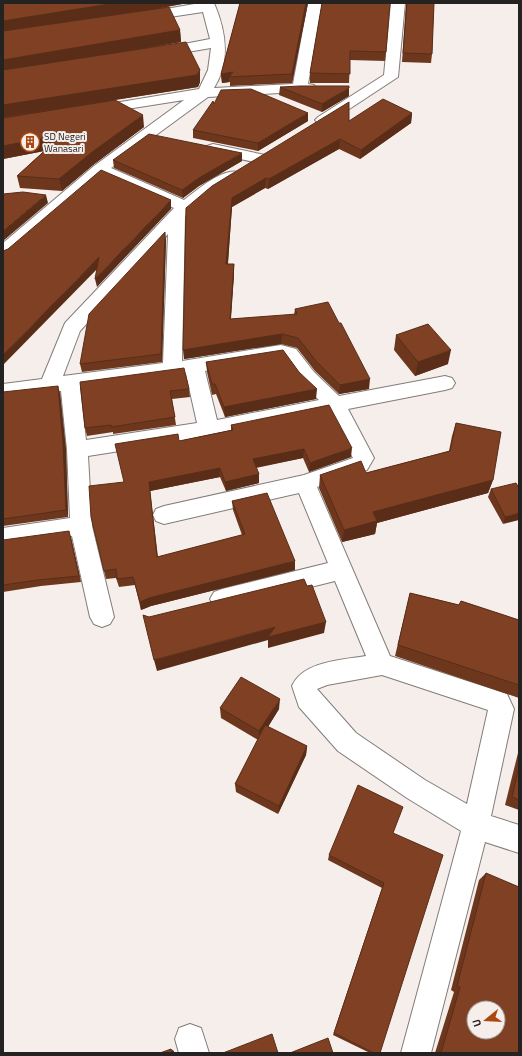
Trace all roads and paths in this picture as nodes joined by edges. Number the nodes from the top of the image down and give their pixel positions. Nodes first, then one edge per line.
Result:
1 (315, 3) edge
2 (398, 3) edge
3 (208, 5) edge
4 (134, 19) edge
5 (219, 42) junction
6 (143, 55) edge
7 (300, 88) junction
8 (322, 88) edge
9 (344, 89) edge
10 (250, 90) junction
11 (374, 90) junction
12 (204, 93) junction
13 (286, 105) edge
14 (80, 112) edge
15 (314, 121) dead end
16 (200, 146) edge
17 (100, 169) junction
18 (45, 196) edge
19 (65, 198) junction
20 (181, 210) junction
21 (3, 252) edge
22 (194, 366) junction
23 (172, 368) junction
24 (70, 382) junction
25 (445, 383) dead end
26 (49, 386) junction
27 (3, 391) edge
28 (334, 403) junction
29 (208, 429) junction
30 (77, 450) junction
31 (305, 482) junction
32 (164, 515) dead end
33 (82, 526) junction
34 (3, 537) edge
35 (343, 569) junction
36 (205, 603) edge
37 (102, 617) dead end
38 (382, 664) junction
39 (476, 825) junction
40 (519, 839) edge
41 (416, 1053) edge

1 - 7 street
2 - 11 street
3 - 4 street
3 - 5 street
5 - 6 street
5 - 12 street
7 - 8 street
7 - 10 street
9 - 11 street
10 - 12 street
10 - 13 street
11 - 15 street
12 - 14 street
12 - 17 street
16 - 20 street
17 - 19 street
17 - 20 street
18 - 19 street
19 - 21 street
20 - 23 street
20 - 26 street
22 - 23 street
22 - 28 street
22 - 29 street
23 - 24 street
24 - 26 street
24 - 30 street
25 - 28 street
26 - 27 street
28 - 29 street
28 - 31 street
29 - 30 street
30 - 33 street
31 - 32 street
31 - 35 street
33 - 34 street
33 - 37 street
35 - 36 street
35 - 38 street
38 - 39 street
38 - 39 street
39 - 40 street
39 - 41 street

